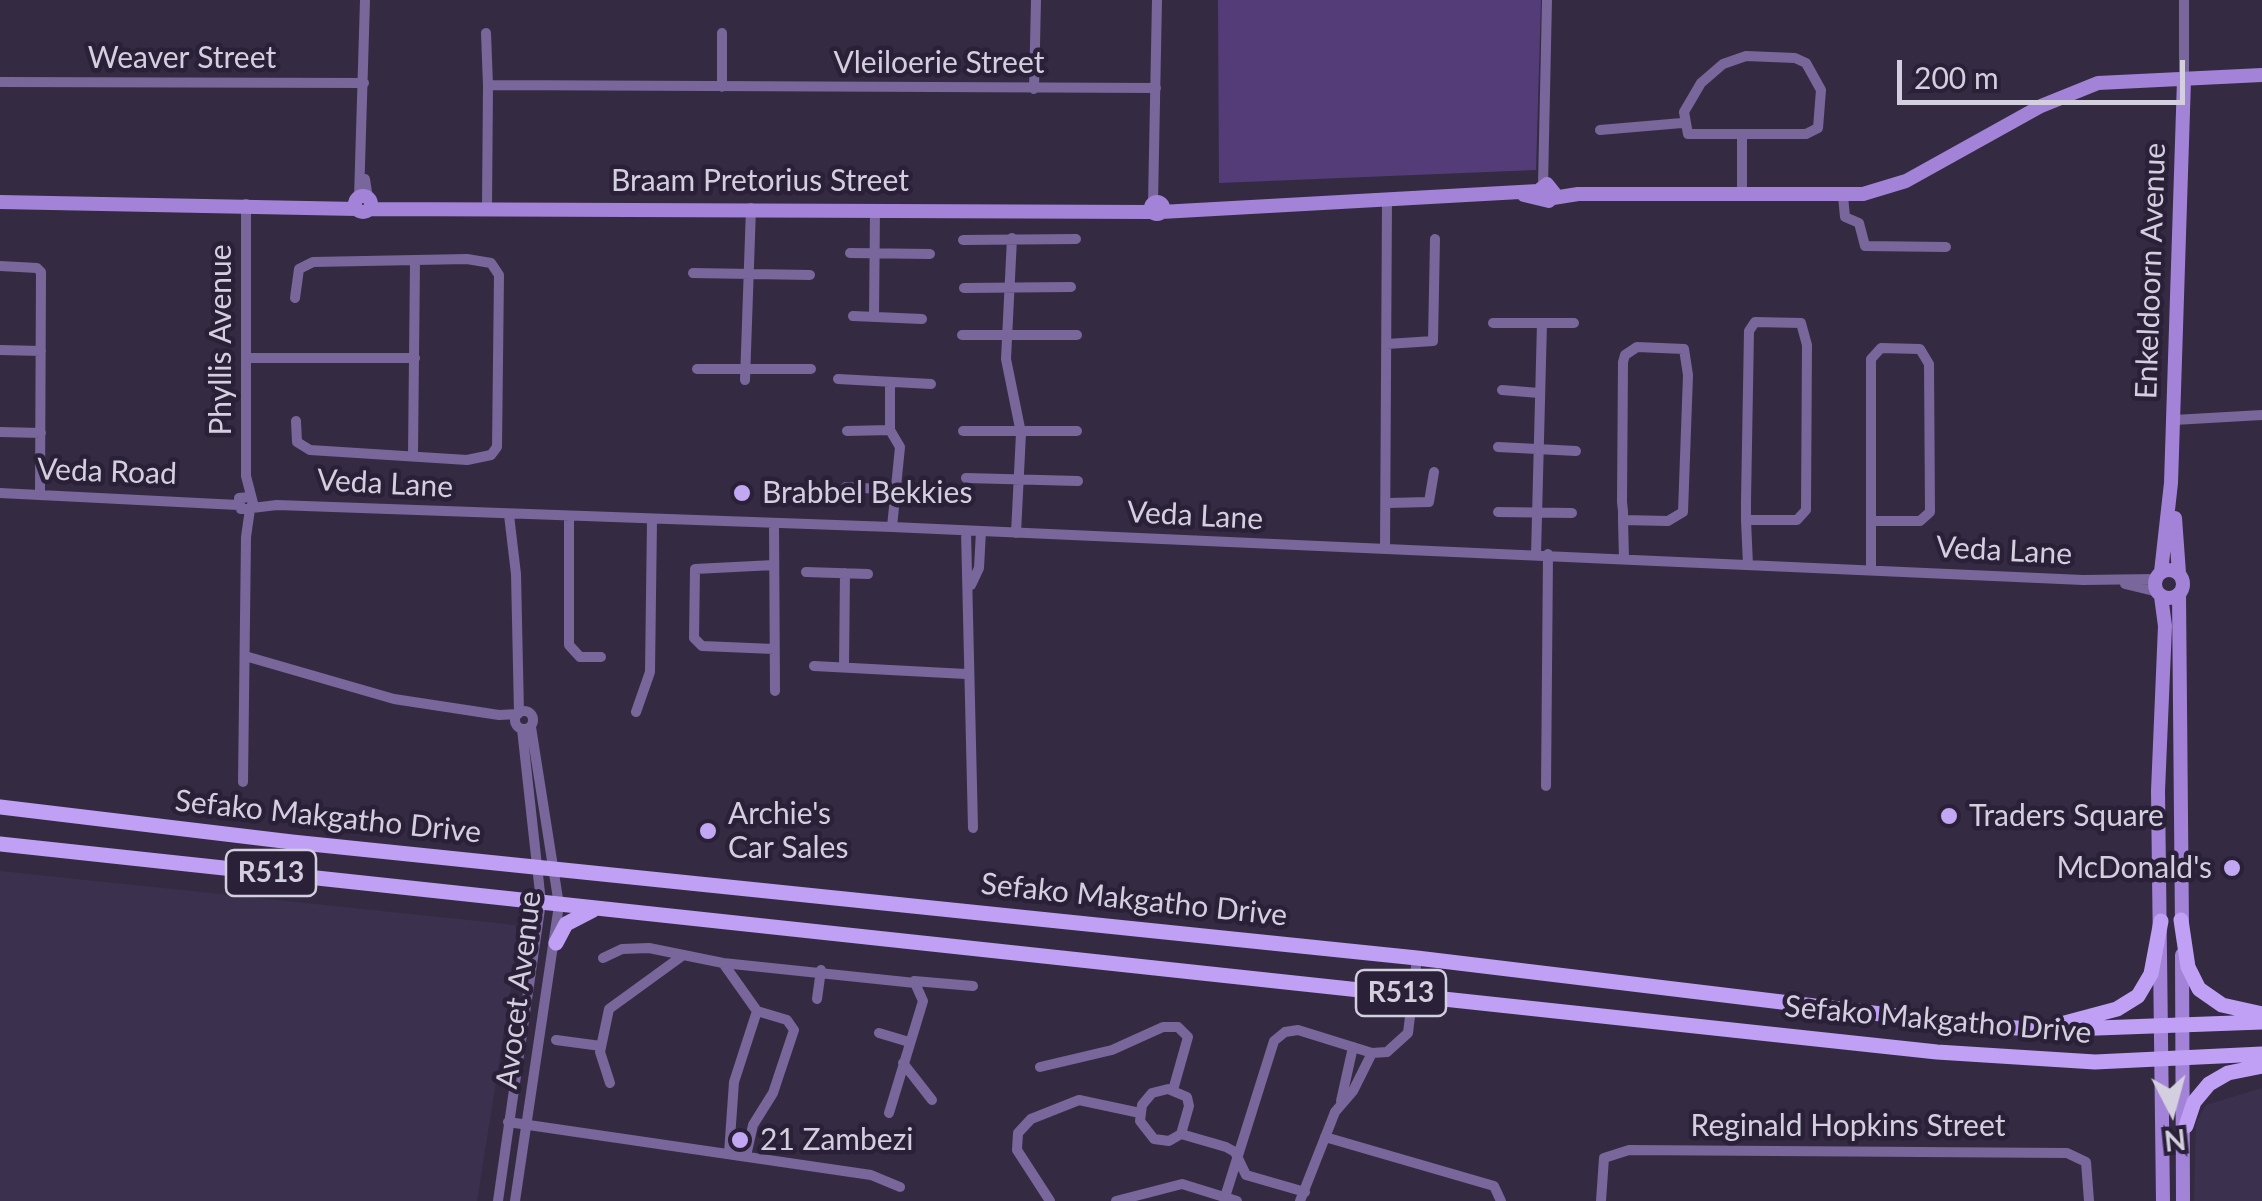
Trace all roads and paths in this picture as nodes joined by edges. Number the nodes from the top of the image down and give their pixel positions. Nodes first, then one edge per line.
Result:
1 (365, 0) edge
2 (1036, 0) edge
3 (1157, 0) edge
4 (1547, 0) edge
5 (2184, 0) edge
6 (486, 32) dead end
7 (722, 33) dead end
8 (2262, 74) edge
9 (2184, 80) junction
10 (0, 82) edge
11 (364, 84) junction
12 (488, 85) junction
13 (722, 87) junction
14 (1034, 88) junction
15 (1156, 88) junction
16 (1682, 123) junction
17 (1600, 130) dead end
18 (1742, 137) junction
19 (1546, 191) junction
20 (1742, 194) junction
21 (1843, 196) junction
22 (1387, 200) junction
23 (0, 202) edge
24 (360, 203) junction
25 (246, 204) junction
26 (487, 206) junction
27 (1156, 207) junction
28 (751, 208) junction
29 (875, 209) junction
30 (1012, 238) junction
31 (1076, 239) dead end
32 (963, 240) dead end
33 (1435, 240) dead end
34 (1946, 247) dead end
35 (850, 253) dead end
36 (874, 254) junction
37 (930, 254) dead end
38 (415, 262) junction
39 (0, 266) edge
40 (693, 273) dead end
41 (748, 273) junction
42 (810, 275) dead end
43 (1010, 286) junction
44 (1072, 287) dead end
45 (964, 288) dead end
46 (295, 298) dead end
47 (852, 316) dead end
48 (874, 317) junction
49 (922, 319) dead end
50 (1494, 323) dead end
51 (1542, 323) junction
52 (1574, 323) dead end
53 (962, 335) dead end
54 (1008, 335) junction
55 (1078, 335) dead end
56 (1387, 344) junction
57 (0, 350) edge
58 (41, 351) junction
59 (246, 358) junction
60 (415, 358) junction
61 (697, 368) dead end
62 (811, 370) dead end
63 (745, 374) junction
64 (838, 379) dead end
65 (890, 383) junction
66 (931, 384) dead end
67 (1502, 390) dead end
68 (1539, 394) junction
69 (2262, 414) edge
70 (2174, 420) junction
71 (296, 421) dead end
72 (890, 430) junction
73 (847, 431) dead end
74 (963, 431) dead end
75 (0, 432) edge
76 (1077, 432) dead end
77 (1022, 433) junction
78 (40, 434) junction
79 (1498, 447) dead end
80 (1536, 450) junction
81 (1576, 450) dead end
82 (413, 454) junction
83 (1434, 472) dead end
84 (966, 478) dead end
85 (1018, 480) junction
86 (1078, 481) dead end
87 (2172, 483) junction
88 (846, 487) dead end
89 (895, 489) junction
90 (930, 492) dead end
91 (0, 493) edge
92 (40, 494) junction
93 (245, 503) junction
94 (1388, 503) junction
95 (277, 504) joint
96 (1498, 512) dead end
97 (1537, 512) junction
98 (1572, 512) dead end
99 (509, 514) junction
100 (569, 517) junction
101 (652, 520) junction
102 (1623, 520) junction
103 (1746, 520) junction
104 (1871, 521) junction
105 (774, 524) junction
106 (892, 526) junction
107 (966, 531) junction
108 (982, 531) junction
109 (1016, 533) junction
110 (1385, 549) junction
111 (1542, 554) junction
112 (1624, 559) junction
113 (774, 565) junction
114 (1748, 566) junction
115 (1870, 569) junction
116 (806, 572) dead end
117 (845, 573) junction
118 (2178, 573) junction
119 (868, 574) dead end
120 (2159, 585) junction
121 (970, 586) junction
122 (2179, 594) junction
123 (774, 650) junction
124 (245, 656) junction
125 (601, 657) dead end
126 (814, 666) dead end
127 (844, 668) junction
128 (966, 674) junction
129 (775, 691) dead end
130 (636, 712) dead end
131 (522, 717) junction
132 (244, 782) dead end
133 (1546, 786) dead end
134 (0, 807) edge
135 (973, 828) dead end
136 (0, 844) edge
137 (547, 868) junction
138 (541, 902) junction
139 (559, 905) junction
140 (612, 909) junction
141 (2181, 920) junction
142 (2160, 921) junction
143 (556, 943) junction
144 (682, 956) junction
145 (603, 958) dead end
146 (1417, 958) junction
147 (723, 963) junction
148 (749, 965) junction
149 (821, 970) junction
150 (908, 980) junction
151 (973, 986) dead end
152 (738, 988) junction
153 (1415, 995) junction
154 (816, 999) dead end
155 (757, 1011) junction
156 (2262, 1018) edge
157 (2184, 1026) junction
158 (2162, 1027) junction
159 (2043, 1030) junction
160 (879, 1032) dead end
161 (556, 1040) dead end
162 (909, 1042) junction
163 (601, 1046) junction
164 (1353, 1047) junction
165 (1372, 1053) junction
166 (2262, 1054) edge
167 (2184, 1057) junction
168 (2162, 1059) junction
169 (904, 1062) junction
170 (2262, 1066) edge
171 (1040, 1067) dead end
172 (610, 1082) dead end
173 (1173, 1090) junction
174 (932, 1100) dead end
175 (1341, 1102) junction
176 (1140, 1112) junction
177 (889, 1113) dead end
178 (508, 1122) junction
179 (528, 1124) junction
180 (2186, 1126) junction
181 (1181, 1134) junction
182 (1326, 1137) junction
183 (729, 1153) junction
184 (746, 1156) junction
185 (1238, 1159) junction
186 (900, 1187) dead end
187 (1161, 1195) edge
188 (1303, 1196) edge
189 (1231, 1199) edge
190 (498, 1201) edge
191 (516, 1201) edge
192 (1050, 1201) edge
193 (1116, 1201) edge
194 (1501, 1201) edge
195 (1601, 1201) edge
196 (2089, 1201) edge
197 (2163, 1201) edge
198 (2183, 1201) edge

1 - 11 street
2 - 14 street
3 - 15 street
4 - 19 street
5 - 9 street, Enkeldoorn Avenue
6 - 12 street
7 - 13 street
8 - 9 street, Braam Pretorius Street
9 - 21 street, Braam Pretorius Street
9 - 70 street, Enkeldoorn Avenue
10 - 11 street, Weaver Street
11 - 24 street
12 - 13 street, Vleiloerie Street
12 - 26 street
13 - 14 street, Vleiloerie Street
14 - 15 street, Vleiloerie Street
15 - 27 street
16 - 17 street
16 - 18 street
16 - 18 street
18 - 20 street
19 - 20 street, Braam Pretorius Street
19 - 22 street, Braam Pretorius Street
20 - 21 street, Braam Pretorius Street
21 - 34 street
22 - 27 street, Braam Pretorius Street
22 - 56 street
23 - 25 street, Braam Pretorius Street
24 - 25 street, Braam Pretorius Street
24 - 26 street, Braam Pretorius Street
25 - 59 street, Phyllis Avenue
26 - 28 street, Braam Pretorius Street
27 - 29 street, Braam Pretorius Street
28 - 29 street, Braam Pretorius Street
28 - 41 street
29 - 36 street
30 - 31 street
30 - 32 street
30 - 43 street
33 - 56 street
35 - 36 street
36 - 37 street
36 - 48 street
38 - 46 street
38 - 60 street
38 - 82 street
39 - 58 street
40 - 41 street
41 - 42 street
41 - 63 street
43 - 44 street
43 - 45 street
43 - 54 street
47 - 48 street
48 - 49 street
50 - 51 street
51 - 52 street
51 - 68 street
53 - 54 street
54 - 55 street
54 - 77 street
56 - 94 street
57 - 58 street
58 - 78 street
59 - 60 street
59 - 93 street, Phyllis Avenue
60 - 82 street
61 - 63 street
62 - 63 street
64 - 65 street
65 - 66 street
65 - 72 street
67 - 68 street
68 - 80 street
69 - 70 street
70 - 87 street, Enkeldoorn Avenue
71 - 82 street
72 - 73 street
72 - 89 street
74 - 77 street
75 - 78 street
76 - 77 street
77 - 85 street
78 - 92 street
79 - 80 street
80 - 81 street
80 - 97 street
83 - 94 street
84 - 85 street
85 - 86 street
85 - 109 street
87 - 118 street, Enkeldoorn Avenue
87 - 120 street, Enkeldoorn Avenue
88 - 89 street
89 - 90 street
89 - 106 street
91 - 92 street, Veda Road
92 - 93 street, Veda Road
93 - 95 street, Veda Road
93 - 124 street, Phyllis Avenue
94 - 110 street
95 - 99 street, Veda Lane
96 - 97 street
97 - 98 street
97 - 111 street
99 - 100 street, Veda Lane
99 - 131 street
100 - 101 street, Veda Lane
100 - 125 street
101 - 105 street, Veda Lane
101 - 130 street
102 - 102 street
102 - 112 street
103 - 103 street
103 - 114 street
104 - 104 street
104 - 115 street
105 - 106 street, Veda Lane
105 - 113 street
106 - 107 street, Veda Lane
107 - 108 street, Veda Lane
107 - 121 street
108 - 109 street, Veda Lane
108 - 121 street
109 - 110 street, Veda Lane
110 - 111 street, Veda Lane
111 - 112 street, Veda Lane
111 - 133 street
112 - 114 street, Veda Lane
113 - 123 street
113 - 123 street
114 - 115 street, Veda Lane
115 - 120 street, Veda Lane
116 - 117 street
117 - 119 street
117 - 127 street
118 - 120 street
118 - 122 street, Enkeldoorn Avenue
120 - 122 street
120 - 142 street, Enkeldoorn Avenue
121 - 128 street
122 - 141 street
123 - 129 street
124 - 131 street
124 - 132 street, Phyllis Avenue
126 - 127 street
127 - 128 street
128 - 135 street
131 - 137 street, Avocet Avenue
131 - 137 street, Avocet Avenue
134 - 137 main road, Sefako Makgatho Drive / R513
136 - 138 main road, Sefako Makgatho Drive / R513
137 - 138 street, Avocet Avenue
137 - 139 street, Avocet Avenue
137 - 146 main road, Sefako Makgatho Drive / R513
138 - 139 main road, Sefako Makgatho Drive / R513
138 - 178 street, Avocet Avenue
139 - 140 main road, Sefako Makgatho Drive / R513
139 - 143 street, Avocet Avenue
140 - 143 main road
140 - 153 main road, Sefako Makgatho Drive / R513
141 - 156 main road
141 - 157 street
142 - 158 street, Enkeldoorn Avenue
142 - 159 main road
143 - 179 street, Avocet Avenue
144 - 145 street
144 - 147 street
144 - 163 street
146 - 153 street
146 - 159 main road, Sefako Makgatho Drive / R513
147 - 148 street
147 - 152 street
148 - 149 street
148 - 152 street
149 - 150 street
149 - 154 street
150 - 151 street
150 - 162 street
152 - 155 street
153 - 165 street
153 - 168 main road, Sefako Makgatho Drive / R513
155 - 183 street
155 - 184 street
156 - 157 main road, Sefako Makgatho Drive / R513
157 - 158 main road, Sefako Makgatho Drive / R513
157 - 167 street
158 - 159 main road, Sefako Makgatho Drive / R513
158 - 168 street, Enkeldoorn Avenue
160 - 162 street
161 - 163 street
162 - 169 street
163 - 172 street
164 - 165 street
164 - 175 street
164 - 185 street
165 - 175 street
166 - 167 main road, Sefako Makgatho Drive / R513
167 - 168 main road, Sefako Makgatho Drive / R513
167 - 180 street
168 - 197 street, Enkeldoorn Avenue
169 - 174 street
169 - 177 street
170 - 180 main road
171 - 173 street
173 - 176 street
173 - 181 street
175 - 182 street
176 - 181 street
176 - 192 street
178 - 179 street
178 - 190 street, Avocet Avenue
179 - 183 street
179 - 191 street, Avocet Avenue
180 - 198 street
181 - 185 street
182 - 188 street
182 - 194 street
183 - 184 street
184 - 186 street
185 - 188 street
185 - 189 street
187 - 189 street
187 - 193 street
195 - 196 street, Reginald Hopkins Street

